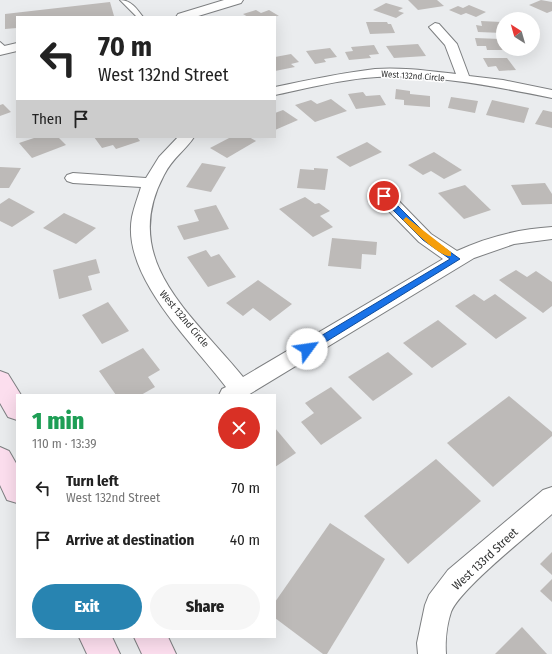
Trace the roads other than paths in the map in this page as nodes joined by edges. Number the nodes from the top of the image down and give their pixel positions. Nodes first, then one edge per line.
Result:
1 (123, 0) edge
2 (236, 0) edge
3 (139, 16) edge
4 (185, 16) edge
5 (435, 27) dead end
6 (464, 80) junction
7 (276, 91) edge
8 (552, 94) edge
9 (186, 138) edge
10 (73, 178) dead end
11 (151, 183) junction
12 (384, 196) dead end
13 (552, 233) edge
14 (456, 259) junction
15 (0, 381) edge
16 (235, 392) edge
17 (16, 408) edge
18 (0, 459) edge
19 (16, 489) edge
20 (552, 498) edge
21 (96, 638) edge
22 (151, 638) edge
23 (104, 654) edge
24 (160, 654) edge
25 (432, 654) edge

1 - 3 lane
2 - 4 street
5 - 6 street
6 - 7 street, West 132nd Circle
6 - 8 street, West 132nd Circle
9 - 11 street, West 132nd Circle
10 - 11 street
11 - 16 street, West 132nd Circle
12 - 14 street
13 - 14 street
14 - 16 street
15 - 17 main road
18 - 19 main road
20 - 25 street, West 133rd Street
21 - 23 main road
22 - 24 main road

